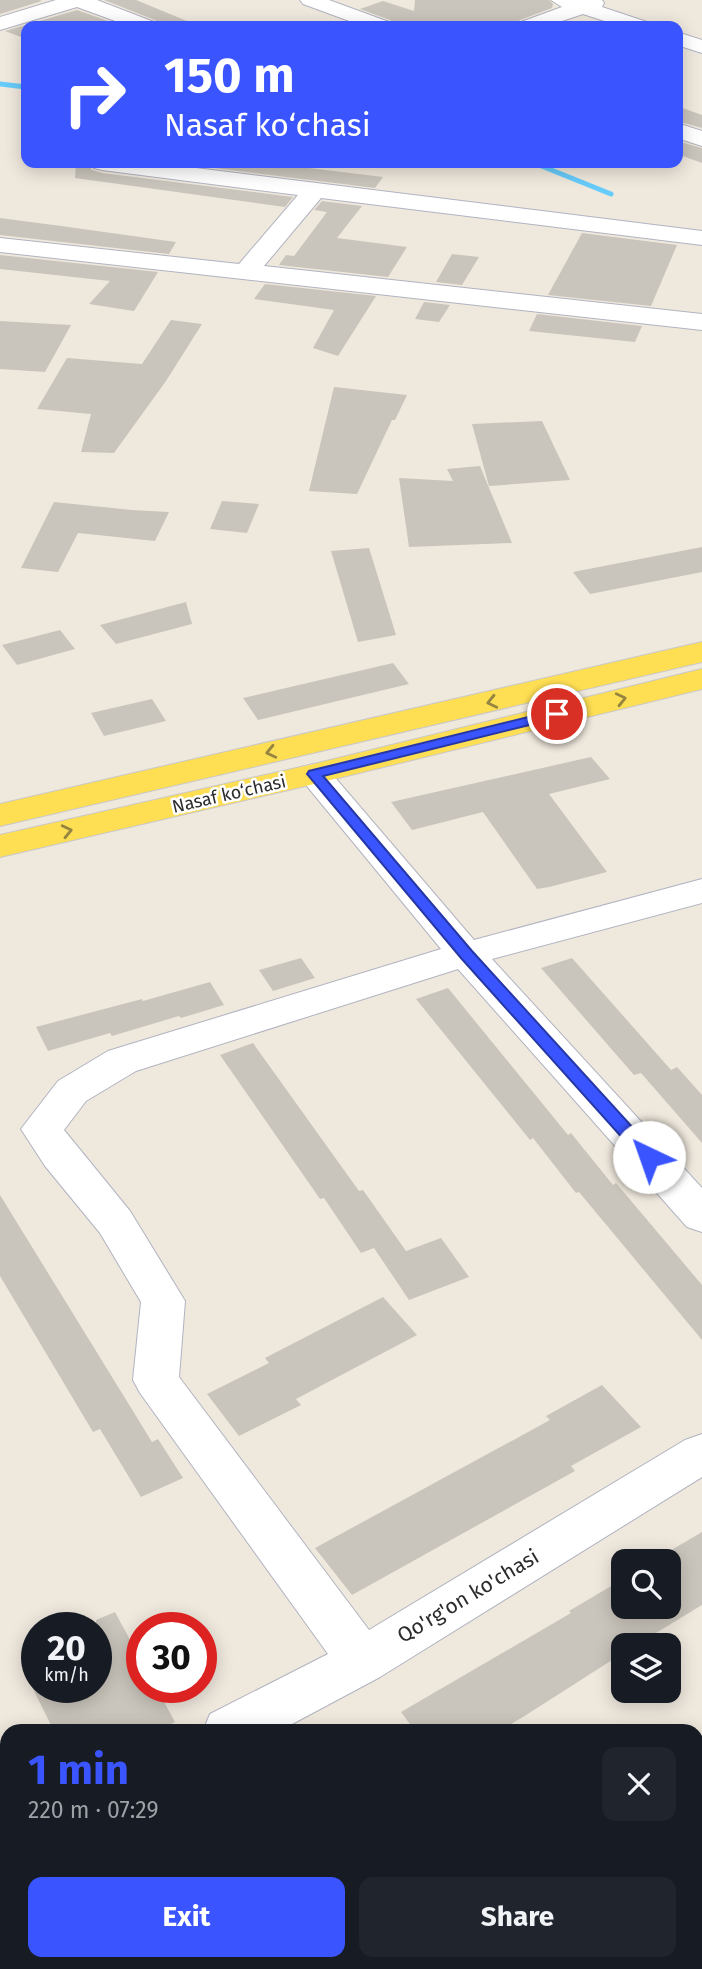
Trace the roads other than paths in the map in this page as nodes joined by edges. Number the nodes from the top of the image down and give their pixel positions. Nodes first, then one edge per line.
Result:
1 (77, 0) edge
2 (310, 0) edge
3 (561, 0) edge
4 (603, 0) edge
5 (582, 7) junction
6 (134, 21) edge
7 (368, 21) edge
8 (542, 21) edge
9 (625, 21) edge
10 (0, 24) edge
11 (683, 40) edge
12 (702, 47) edge
13 (683, 132) edge
14 (702, 139) edge
15 (140, 168) edge
16 (314, 191) junction
17 (702, 238) edge
18 (0, 245) edge
19 (245, 273) junction
20 (702, 322) edge
21 (702, 652) edge
22 (702, 679) edge
23 (314, 774) junction
24 (0, 815) edge
25 (0, 846) edge
26 (702, 891) edge
27 (466, 954) junction
28 (702, 1216) edge
29 (702, 1453) edge
30 (362, 1661) junction
31 (242, 1724) edge

1 - 6 street
1 - 10 street
2 - 7 street
3 - 5 street
4 - 5 street
5 - 8 street
5 - 9 street
11 - 12 street
13 - 14 street
15 - 16 street
16 - 17 street
16 - 19 street
18 - 19 street
19 - 20 street
21 -> 24 main road, Nasaf ko‘chasi
23 -> 22 main road, Nasaf ko‘chasi
25 -> 23 main road, Nasaf ko‘chasi
23 - 27 street
26 - 27 street
27 - 28 street
27 - 30 street
29 - 30 street, Qo'rg'on ko'chasi
30 - 31 street, Qo'rg'on ko'chasi

